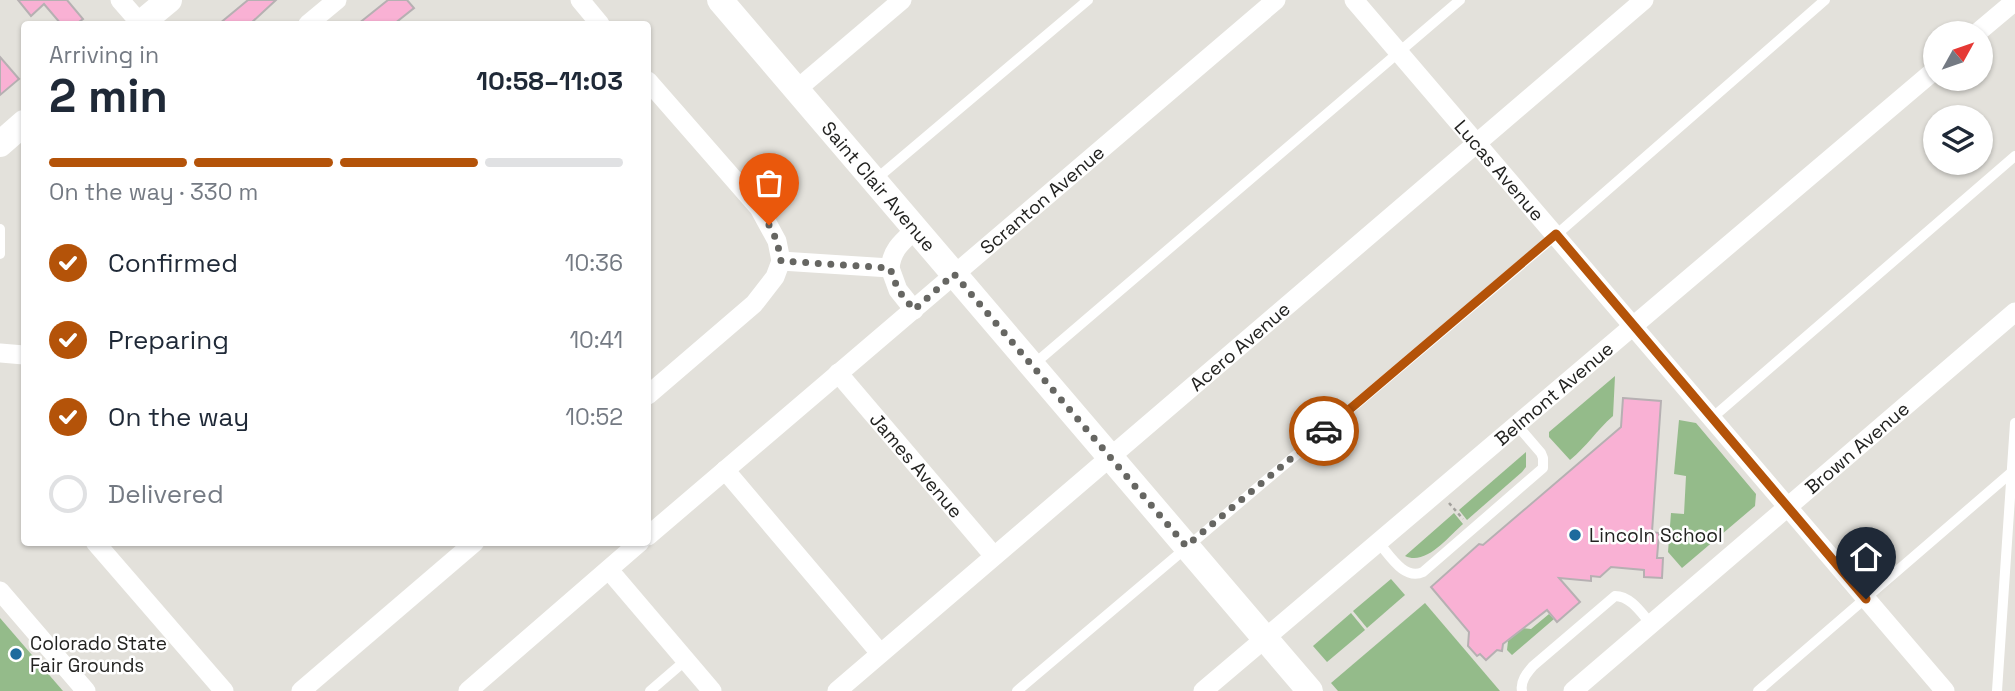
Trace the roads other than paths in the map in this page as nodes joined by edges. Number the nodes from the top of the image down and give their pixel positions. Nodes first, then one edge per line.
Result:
1 (120, 0) edge
2 (169, 0) edge
3 (337, 0) edge
4 (580, 0) edge
5 (720, 0) edge
6 (902, 0) edge
7 (1088, 0) edge
8 (1276, 0) edge
9 (1354, 0) edge
10 (1460, 0) edge
11 (1644, 0) edge
12 (1825, 0) edge
13 (2015, 1) edge
14 (138, 21) edge
15 (144, 21) edge
16 (312, 21) edge
17 (598, 21) edge
18 (1991, 21) edge
19 (1399, 52) junction
20 (1923, 80) edge
21 (651, 84) edge
22 (796, 90) junction
23 (21, 126) edge
24 (0, 144) edge
25 (1478, 144) junction
26 (2015, 156) edge
27 (874, 180) junction
28 (0, 229) edge
29 (916, 229) junction
30 (1556, 234) junction
31 (0, 254) edge
32 (781, 261) junction
33 (890, 268) junction
34 (954, 274) junction
35 (914, 310) junction
36 (2015, 312) edge
37 (1634, 326) junction
38 (0, 353) edge
39 (21, 355) edge
40 (1032, 366) junction
41 (838, 373) junction
42 (651, 392) edge
43 (1712, 418) junction
44 (2015, 422) edge
45 (1516, 424) junction
46 (1110, 457) junction
47 (725, 470) junction
48 (2013, 471) junction
49 (1788, 507) junction
50 (651, 533) edge
51 (1378, 541) junction
52 (98, 546) edge
53 (470, 546) edge
54 (636, 546) edge
55 (1186, 546) junction
56 (994, 556) junction
57 (609, 570) junction
58 (0, 591) edge
59 (1866, 599) junction
60 (1651, 624) junction
61 (1265, 638) junction
62 (880, 653) junction
63 (686, 660) junction
64 (1943, 690) edge
65 (86, 691) edge
66 (224, 691) edge
67 (301, 691) edge
68 (468, 691) edge
69 (650, 691) edge
70 (712, 691) edge
71 (837, 691) edge
72 (1017, 691) edge
73 (1203, 691) edge
74 (1310, 691) edge
75 (1522, 691) edge
76 (1573, 691) edge
77 (1758, 691) edge
78 (1997, 691) edge

1 - 14 street
2 - 15 street
3 - 16 street
4 - 17 street
5 - 22 street, Saint Clair Avenue
6 - 22 street
7 - 27 lane
8 - 34 street, Scranton Avenue
9 - 19 street, Lucas Avenue
10 - 19 lane
11 - 25 street, Acero Avenue
12 - 30 lane
13 - 18 street
19 - 25 street, Lucas Avenue
19 - 40 lane
20 - 37 street, Belmont Avenue
21 - 32 street
22 - 27 street, Saint Clair Avenue
23 - 24 street
25 - 30 street, Lucas Avenue
25 - 46 street, Acero Avenue
26 - 43 lane
27 - 29 street, Saint Clair Avenue
28 - 31 lane
29 - 33 street
29 - 34 street, Saint Clair Avenue
30 - 37 street, Lucas Avenue
30 - 55 lane
32 - 33 street
32 - 42 street
33 - 35 street
34 - 35 street, Scranton Avenue
34 - 40 street, Saint Clair Avenue
35 - 41 street, Scranton Avenue
36 - 49 street, Brown Avenue
37 - 43 street, Lucas Avenue
37 - 45 street, Belmont Avenue
38 - 39 street
40 - 46 street, Saint Clair Avenue
41 - 47 street, Scranton Avenue
41 - 56 street, James Avenue
43 - 49 street, Lucas Avenue
44 - 48 lane
45 - 51 street, Belmont Avenue
45 - 51 lane
46 - 55 street, Saint Clair Avenue
46 - 56 street, Acero Avenue
47 - 50 street, Scranton Avenue
47 - 62 street
48 - 59 lane
48 - 78 lane
49 - 59 street, Lucas Avenue
49 - 60 street, Brown Avenue
51 - 61 street, Belmont Avenue
52 - 66 street
53 - 67 street
54 - 57 street
55 - 61 street, Saint Clair Avenue
55 - 72 lane
56 - 62 street, Acero Avenue
57 - 63 street
57 - 68 street
58 - 65 street
59 - 64 street, Lucas Avenue
59 - 77 lane
60 - 75 lane
60 - 76 street, Brown Avenue
61 - 73 street, Belmont Avenue
61 - 74 street, Saint Clair Avenue
62 - 71 street, Acero Avenue
63 - 69 lane
63 - 70 street

